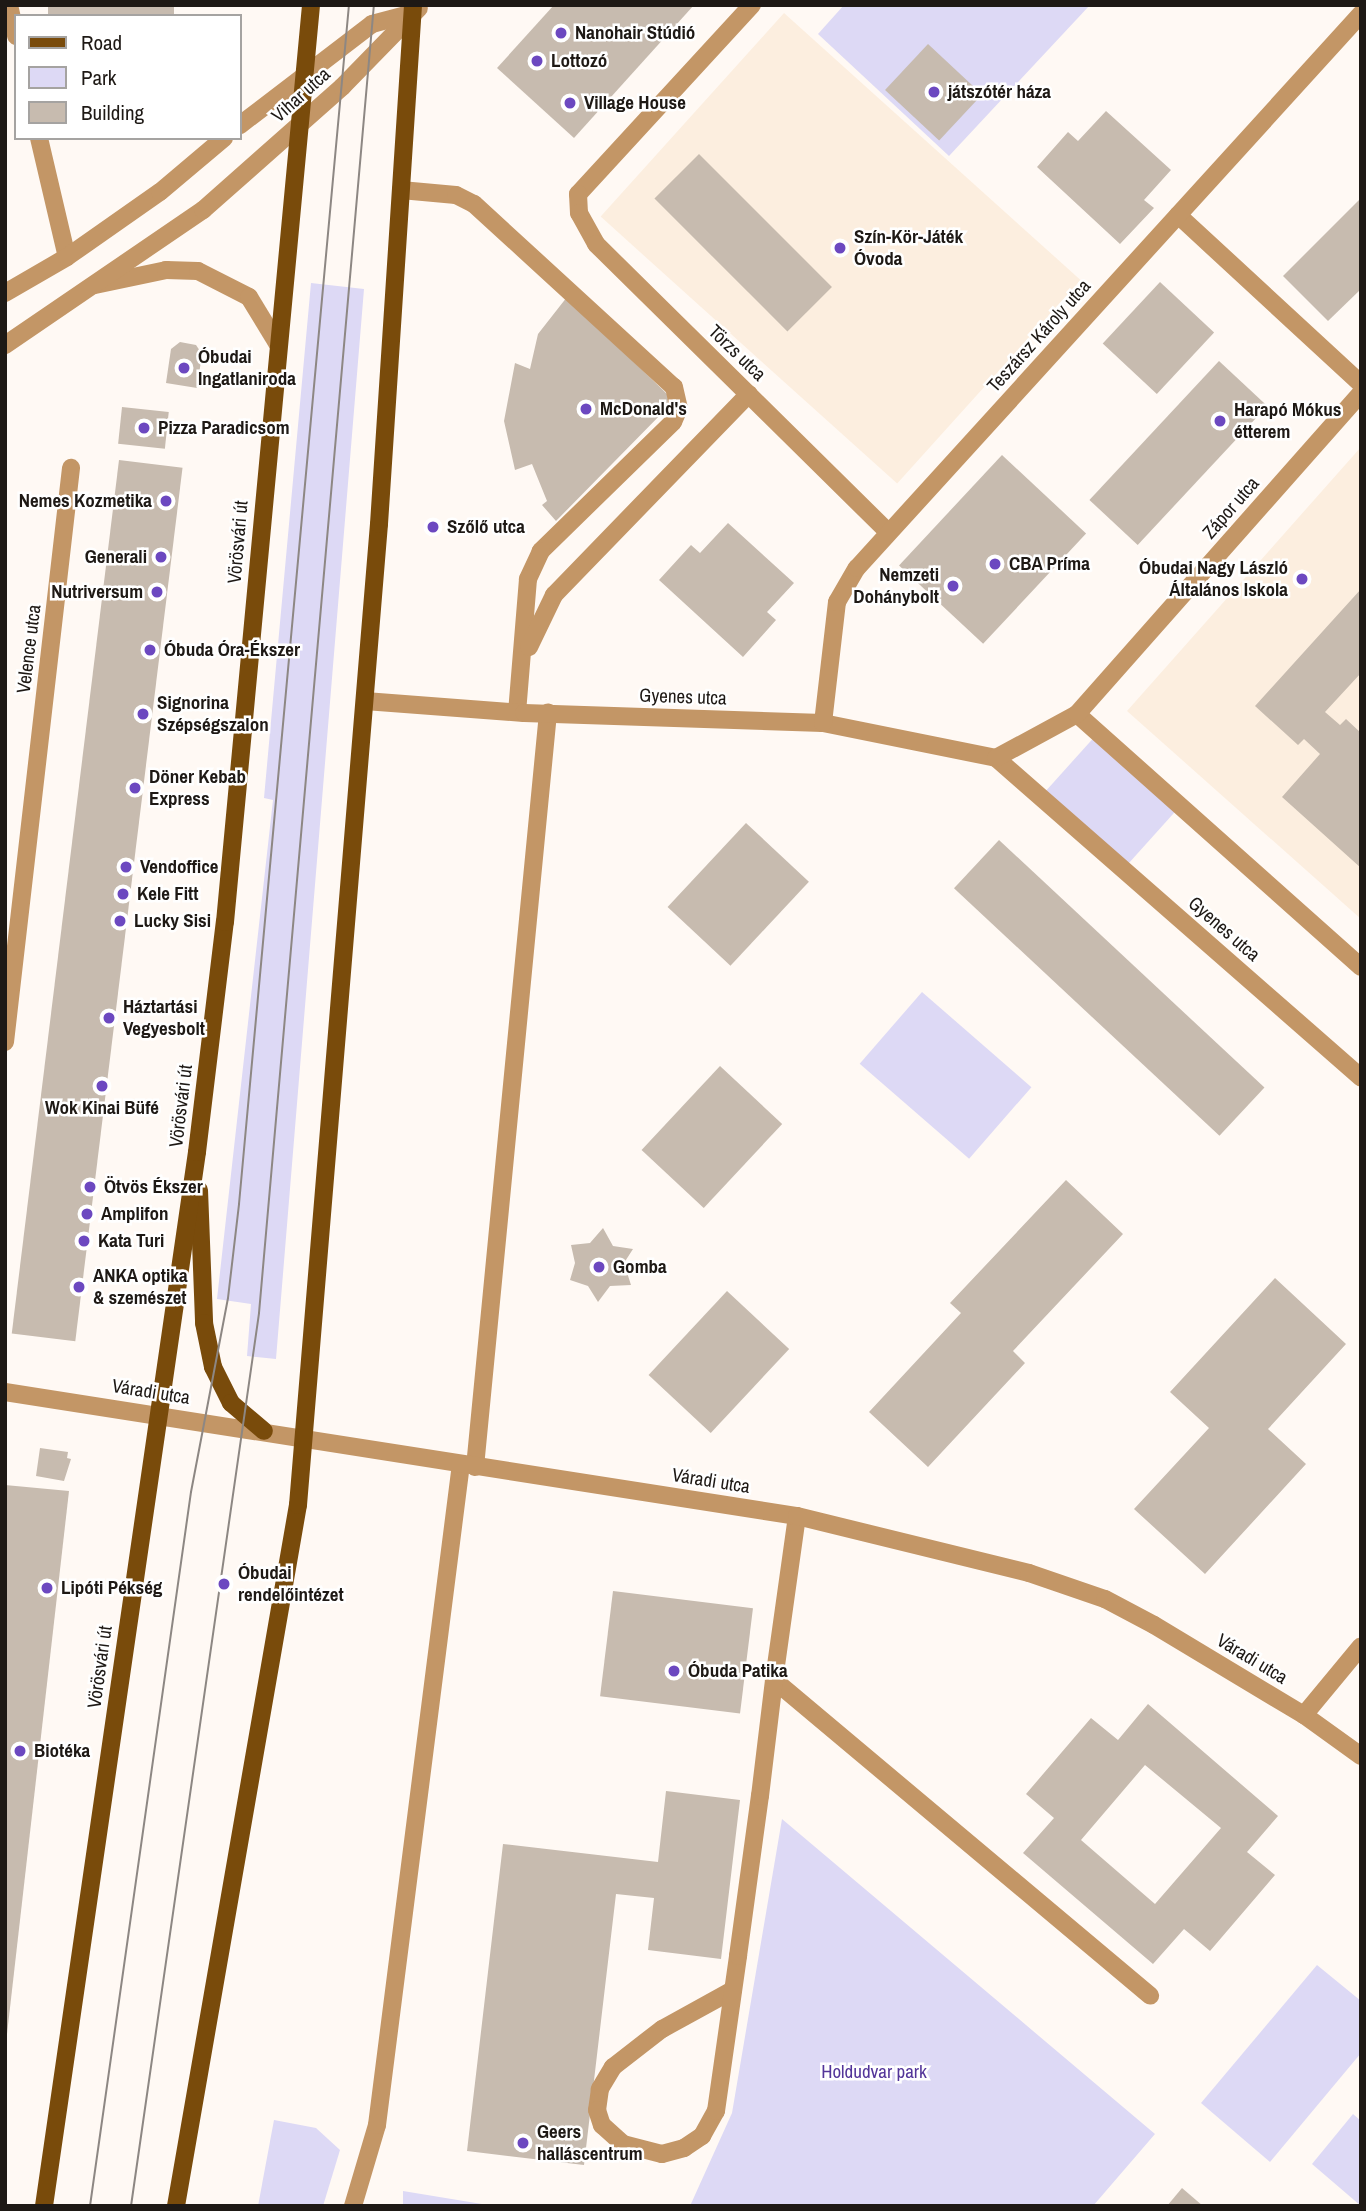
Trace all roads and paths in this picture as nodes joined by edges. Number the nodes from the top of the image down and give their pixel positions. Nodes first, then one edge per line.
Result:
1 (9, 5) edge
2 (311, 5) edge
3 (752, 5) edge
4 (416, 8) edge
5 (1361, 14) edge
6 (14, 27) edge
7 (305, 75) junction
8 (303, 121) junction
9 (242, 123) edge
10 (39, 140) edge
11 (222, 140) edge
12 (401, 190) junction
13 (1178, 215) junction
14 (67, 257) junction
15 (95, 285) junction
16 (5, 293) edge
17 (277, 343) junction
18 (5, 345) edge
19 (1361, 384) edge
20 (1361, 393) edge
21 (749, 394) junction
22 (71, 468) dead end
23 (888, 532) junction
24 (365, 701) junction
25 (520, 713) junction
26 (548, 713) junction
27 (1077, 715) junction
28 (823, 723) junction
29 (996, 758) junction
30 (1361, 967) edge
31 (5, 1042) edge
32 (1361, 1077) edge
33 (197, 1152) junction
34 (5, 1392) edge
35 (158, 1415) junction
36 (264, 1431) junction
37 (305, 1438) junction
38 (468, 1465) junction
39 (797, 1516) junction
40 (1361, 1646) edge
41 (774, 1680) junction
42 (1304, 1715) junction
43 (1361, 1756) edge
44 (733, 1990) junction
45 (1150, 1996) dead end
46 (44, 2206) edge
47 (176, 2206) edge
48 (353, 2206) edge

1 - 6 street
2 - 7 main road, Vörösvári út
3 - 21 street, Törzs utca
4 - 7 street, Vihar utca
4 - 8 street, Vihar utca
4 - 12 main road
5 - 13 street, Teszársz Károly utca
7 - 8 main road, Vörösvári út
7 - 9 street, Vihar utca
8 - 15 street, Vihar utca
8 - 17 main road, Vörösvári út
10 - 14 street
11 - 14 street
12 - 24 main road
12 - 25 street
13 - 19 street
13 - 23 street, Teszársz Károly utca
14 - 16 street
15 - 17 street
15 - 18 street, Vihar utca
17 - 33 main road, Vörösvári út
20 - 27 street, Zápor utca
21 - 23 street, Törzs utca
21 - 25 street
22 - 31 street, Velence utca
23 - 28 street, Teszársz Károly utca
24 - 25 street, Gyenes utca
24 - 37 main road
25 - 26 street, Gyenes utca
26 - 28 street, Gyenes utca
26 - 38 street
27 - 29 street
27 - 30 street
28 - 29 street, Gyenes utca
29 - 32 street, Gyenes utca
33 - 35 main road, Vörösvári út
33 - 36 main road
34 - 35 street, Váradi utca
35 - 36 street, Váradi utca
35 - 46 main road, Vörösvári út
36 - 37 street, Váradi utca
37 - 38 street, Váradi utca
37 - 47 main road
38 - 39 street, Váradi utca
38 - 48 street
39 - 41 street
39 - 42 street, Váradi utca
40 - 42 street
41 - 44 street
41 - 45 street
42 - 43 street, Váradi utca
44 - 44 street

